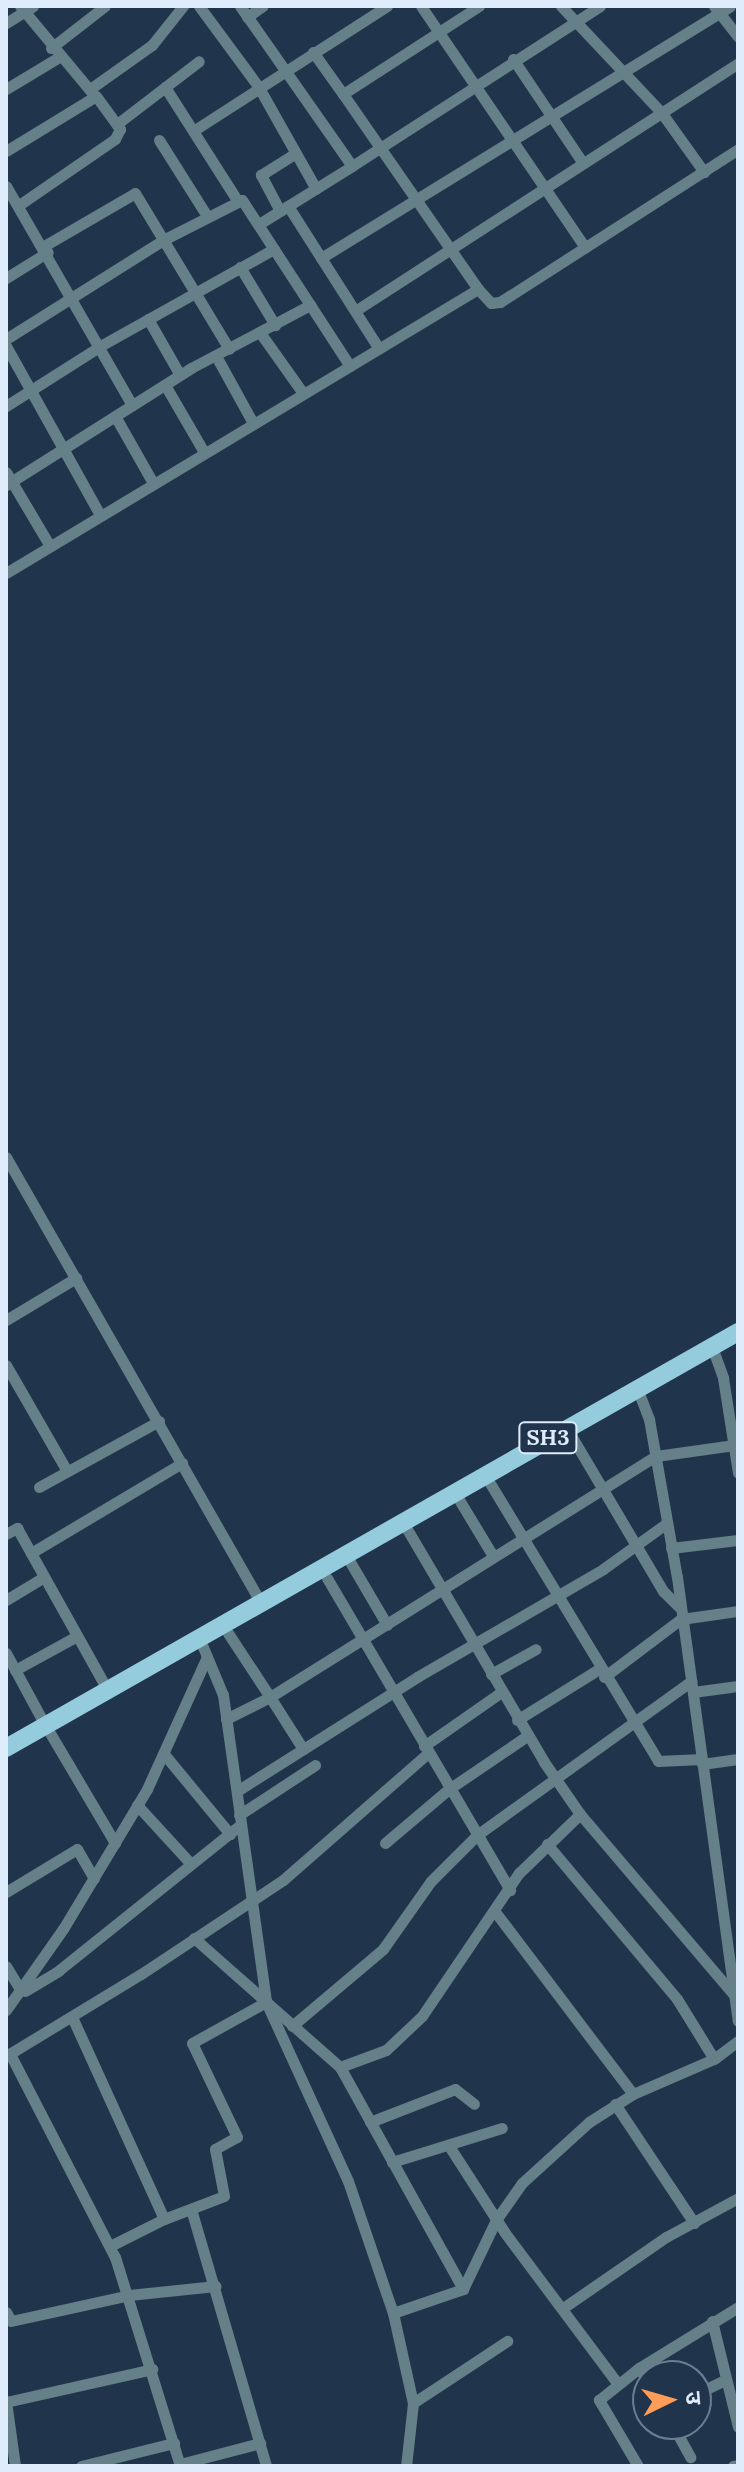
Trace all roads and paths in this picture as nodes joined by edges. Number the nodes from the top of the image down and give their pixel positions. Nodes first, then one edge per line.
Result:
1 (105, 6) edge
2 (183, 6) edge
3 (199, 6) edge
4 (240, 6) edge
5 (263, 6) edge
6 (387, 6) edge
7 (421, 6) edge
8 (479, 6) edge
9 (561, 6) edge
10 (600, 6) edge
11 (26, 8) edge
12 (721, 8) edge
13 (247, 17) junction
14 (573, 19) junction
15 (6, 23) edge
16 (440, 32) junction
17 (738, 37) edge
18 (55, 52) junction
19 (313, 52) junction
20 (513, 59) junction
21 (199, 61) dead end
22 (738, 63) edge
23 (285, 69) junction
24 (621, 70) junction
25 (475, 83) junction
26 (258, 86) junction
27 (165, 87) junction
28 (6, 89) edge
29 (93, 93) junction
30 (343, 94) junction
31 (661, 112) junction
32 (550, 114) junction
33 (117, 124) junction
34 (193, 131) junction
35 (512, 139) junction
36 (159, 140) dead end
37 (381, 148) junction
38 (738, 149) edge
39 (6, 151) edge
40 (296, 153) junction
41 (583, 163) junction
42 (352, 166) junction
43 (704, 172) junction
44 (6, 186) edge
45 (544, 187) junction
46 (316, 189) junction
47 (415, 199) junction
48 (237, 200) junction
49 (19, 205) junction
50 (284, 208) junction
51 (207, 216) junction
52 (259, 224) junction
53 (165, 239) junction
54 (585, 247) junction
55 (46, 249) junction
56 (274, 249) junction
57 (451, 250) junction
58 (321, 258) junction
59 (240, 267) junction
60 (6, 278) edge
61 (478, 289) junction
62 (195, 292) junction
63 (74, 297) junction
64 (310, 305) junction
65 (355, 311) junction
66 (148, 319) junction
67 (275, 325) junction
68 (261, 334) junction
69 (6, 339) edge
70 (102, 345) junction
71 (6, 346) edge
72 (229, 349) junction
73 (379, 349) junction
74 (216, 356) junction
75 (350, 366) junction
76 (180, 375) junction
77 (165, 385) junction
78 (31, 391) junction
79 (303, 393) junction
80 (132, 405) junction
81 (6, 406) edge
82 (115, 416) junction
83 (253, 423) junction
84 (64, 448) junction
85 (204, 452) junction
86 (8, 480) edge
87 (153, 483) junction
88 (100, 515) junction
89 (50, 546) junction
90 (6, 573) edge
91 (6, 1157) edge
92 (76, 1278) junction
93 (6, 1320) edge
94 (738, 1332) edge
95 (712, 1347) junction
96 (6, 1365) edge
97 (19, 1387) junction
98 (637, 1388) junction
99 (6, 1395) edge
100 (159, 1421) junction
101 (566, 1427) junction
102 (734, 1445) junction
103 (656, 1456) junction
104 (182, 1463) junction
105 (67, 1471) junction
106 (738, 1473) edge
107 (485, 1475) junction
108 (39, 1487) dead end
109 (604, 1492) junction
110 (455, 1493) junction
111 (667, 1523) junction
112 (404, 1524) junction
113 (6, 1534) edge
114 (522, 1540) junction
115 (738, 1540) edge
116 (635, 1546) junction
117 (671, 1548) junction
118 (31, 1553) junction
119 (354, 1556) junction
120 (493, 1556) junction
121 (44, 1577) junction
122 (327, 1578) junction
123 (440, 1587) junction
124 (556, 1598) junction
125 (6, 1600) edge
126 (261, 1603) junction
127 (738, 1611) edge
128 (681, 1613) junction
129 (387, 1625) junction
130 (228, 1633) junction
131 (77, 1636) junction
132 (364, 1642) junction
133 (474, 1645) junction
134 (536, 1649) dead end
135 (205, 1652) junction
136 (6, 1653) edge
137 (602, 1673) junction
138 (17, 1674) junction
139 (491, 1674) junction
140 (6, 1685) edge
141 (692, 1686) junction
142 (738, 1686) edge
143 (108, 1691) junction
144 (392, 1693) junction
145 (500, 1693) junction
146 (270, 1697) junction
147 (226, 1719) junction
148 (517, 1720) junction
149 (635, 1722) junction
150 (47, 1729) junction
151 (527, 1736) junction
152 (6, 1748) edge
153 (303, 1749) junction
154 (426, 1750) junction
155 (164, 1754) junction
156 (6, 1759) edge
157 (738, 1759) edge
158 (702, 1762) junction
159 (315, 1765) dead end
160 (555, 1777) junction
161 (449, 1789) junction
162 (237, 1791) junction
163 (137, 1805) junction
164 (580, 1814) junction
165 (240, 1820) junction
166 (230, 1834) junction
167 (477, 1835) junction
168 (115, 1843) junction
169 (385, 1843) dead end
170 (547, 1844) junction
171 (191, 1864) junction
172 (94, 1879) junction
173 (510, 1890) junction
174 (6, 1892) edge
175 (248, 1901) junction
176 (496, 1913) junction
177 (194, 1938) junction
178 (6, 1966) edge
179 (19, 1993) junction
180 (734, 1995) junction
181 (266, 2002) junction
182 (6, 2010) edge
183 (72, 2017) junction
184 (738, 2021) edge
185 (292, 2026) junction
186 (738, 2041) edge
187 (8, 2055) edge
188 (714, 2059) junction
189 (340, 2067) junction
190 (633, 2094) junction
191 (474, 2104) dead end
192 (615, 2104) junction
193 (370, 2122) junction
194 (502, 2128) dead end
195 (449, 2146) junction
196 (392, 2162) junction
197 (738, 2198) edge
198 (191, 2209) junction
199 (164, 2219) junction
200 (496, 2220) junction
201 (694, 2223) junction
202 (110, 2246) junction
203 (216, 2286) junction
204 (463, 2289) junction
205 (129, 2295) junction
206 (738, 2307) edge
207 (563, 2308) junction
208 (393, 2313) junction
209 (8, 2319) edge
210 (712, 2321) junction
211 (507, 2341) dead end
212 (651, 2360) edge
213 (152, 2369) junction
214 (632, 2373) edge
215 (725, 2380) junction
216 (618, 2384) junction
217 (712, 2386) edge
218 (6, 2402) edge
219 (413, 2403) junction
220 (738, 2427) edge
221 (8, 2428) edge
222 (681, 2440) edge
223 (174, 2443) junction
224 (260, 2443) junction
225 (690, 2457) dead end
226 (180, 2465) edge
227 (15, 2466) edge
228 (81, 2466) edge
229 (266, 2466) edge
230 (406, 2466) edge
231 (638, 2466) edge

1 - 18 street
2 - 29 street
3 - 26 street
4 - 13 street
5 - 13 street
6 - 19 street
7 - 16 street
8 - 16 street
9 - 14 street
10 - 14 street
11 - 15 street
11 - 18 street
12 - 17 street
12 - 24 street
13 - 23 street
14 - 20 street
14 - 24 street
16 - 25 street
16 - 30 street
18 - 28 street
18 - 29 street
19 - 23 street
19 - 30 street
20 - 25 street
20 - 32 street
21 - 27 street
22 - 31 street
23 - 26 street
23 - 42 street
24 - 31 street
24 - 32 street
25 - 35 street
25 - 37 street
26 - 34 street
26 - 40 street
27 - 33 street
27 - 34 street
29 - 33 street
29 - 39 street
30 - 37 street
31 - 41 street
31 - 43 street
32 - 35 street
32 - 41 street
33 - 49 street
34 - 48 street
35 - 45 street
35 - 47 street
36 - 51 street
37 - 42 street
37 - 47 street
38 - 43 street
40 - 46 street
40 - 50 street
41 - 45 street
42 - 46 street
43 - 54 street
44 - 49 street
45 - 54 street
45 - 57 street
46 - 50 street
47 - 57 street
47 - 58 street
48 - 51 street
48 - 52 street
49 - 55 street
50 - 52 street
50 - 58 street
51 - 53 street
52 - 56 street
53 - 55 street
53 - 62 street
53 - 63 street
54 - 61 street
55 - 60 street
55 - 63 street
56 - 59 street
56 - 64 street
57 - 61 street
57 - 65 street
58 - 65 street
59 - 62 street
59 - 67 street
61 - 73 street
62 - 66 street
62 - 72 street
63 - 69 street
63 - 70 street
64 - 67 street
64 - 75 street
65 - 73 street
66 - 70 street
66 - 76 street
67 - 68 street
68 - 72 street
68 - 79 street
70 - 78 street
70 - 80 street
71 - 78 street
72 - 74 street
73 - 75 street
74 - 76 street
74 - 83 street
75 - 79 street
76 - 77 street
77 - 80 street
77 - 85 street
78 - 81 street
78 - 84 street
79 - 83 street
80 - 82 street
82 - 84 street
82 - 87 street
83 - 85 street
84 - 86 street
84 - 88 street
85 - 87 street
86 - 89 street
87 - 88 street
88 - 89 street
89 - 90 street
91 - 92 street
92 - 93 street
92 - 100 street
94 - 95 main road, SH3
95 - 98 main road, SH3
95 - 102 street
96 - 97 street
97 - 99 street
97 - 105 street
98 - 101 main road, SH3
98 - 103 street
100 - 104 street
100 - 105 street
101 - 107 main road, SH3
101 - 109 street
102 - 103 street
102 - 106 street
103 - 109 street
103 - 111 street
104 - 118 street
104 - 126 street
105 - 108 street
107 - 110 main road, SH3
107 - 114 street
109 - 114 street
109 - 116 street
110 - 112 main road, SH3
110 - 120 street
111 - 116 street
111 - 117 street
112 - 119 main road, SH3
112 - 123 street
113 - 118 street
114 - 120 street
114 - 124 street
115 - 117 street
116 - 124 street
116 - 128 street
117 - 128 street
118 - 121 street
119 - 122 main road, SH3
119 - 126 main road, SH3
119 - 129 street
120 - 123 street
121 - 125 street
121 - 131 street
122 - 130 main road, SH3
122 - 132 street
123 - 129 street
123 - 133 street
124 - 133 street
124 - 137 street
126 - 143 main road, SH3
127 - 128 street
128 - 137 street
128 - 141 street
129 - 132 street
130 - 135 main road, SH3
130 - 146 street
131 - 138 street
131 - 143 street
132 - 144 street
132 - 146 street
133 - 139 street
133 - 144 street
134 - 139 street
135 - 147 street
135 - 150 main road, SH3
135 - 155 street
136 - 138 street
137 - 148 street
137 - 149 street
138 - 140 street
138 - 150 street
139 - 145 street
141 - 142 street
141 - 149 street
141 - 158 street
143 - 150 main road, SH3
144 - 153 street
144 - 154 street
145 - 148 street
145 - 154 street
146 - 147 street
146 - 153 street
147 - 162 street
148 - 151 street
149 - 158 street
149 - 160 street
150 - 152 main road, SH3
150 - 156 main road, SH3
150 - 168 street
151 - 160 street
151 - 161 street
153 - 162 street
154 - 161 street
154 - 175 street
155 - 163 street
155 - 166 street
157 - 158 street
158 - 180 street
159 - 165 street
160 - 164 street
160 - 167 street
161 - 167 street
161 - 169 street
162 - 165 street
163 - 168 street
163 - 171 street
164 - 170 street
164 - 180 street
165 - 166 street
165 - 175 street
166 - 171 street
167 - 173 street
167 - 185 street
168 - 172 street
170 - 173 street
170 - 188 street
171 - 179 street
172 - 174 street
172 - 179 street
173 - 176 street
175 - 177 street
175 - 181 street
176 - 189 street
176 - 190 street
177 - 181 street
177 - 183 street
178 - 179 street
179 - 182 street
180 - 184 street
181 - 185 street
181 - 198 street
181 - 208 street
183 - 187 street
183 - 199 street
185 - 189 street
186 - 188 street
187 - 202 street
188 - 190 street
189 - 193 street
190 - 192 street
191 - 193 street
192 - 200 street
192 - 201 street
193 - 196 street
194 - 195 street
195 - 196 street
195 - 200 street
196 - 204 street
197 - 201 street
198 - 199 street
198 - 203 street
199 - 202 street
200 - 204 street
200 - 207 street
201 - 207 street
202 - 205 street
203 - 205 street
203 - 224 street
204 - 208 street
205 - 209 street
205 - 213 street
206 - 210 street
207 - 216 street
208 - 219 street
210 - 212 street
210 - 215 street
211 - 219 street
213 - 218 street
213 - 223 street
214 - 216 street
215 - 217 street
215 - 220 street
216 - 231 street
218 - 221 street
219 - 230 street
221 - 227 street
222 - 225 street
223 - 226 street
223 - 228 street
224 - 226 street
224 - 229 street

